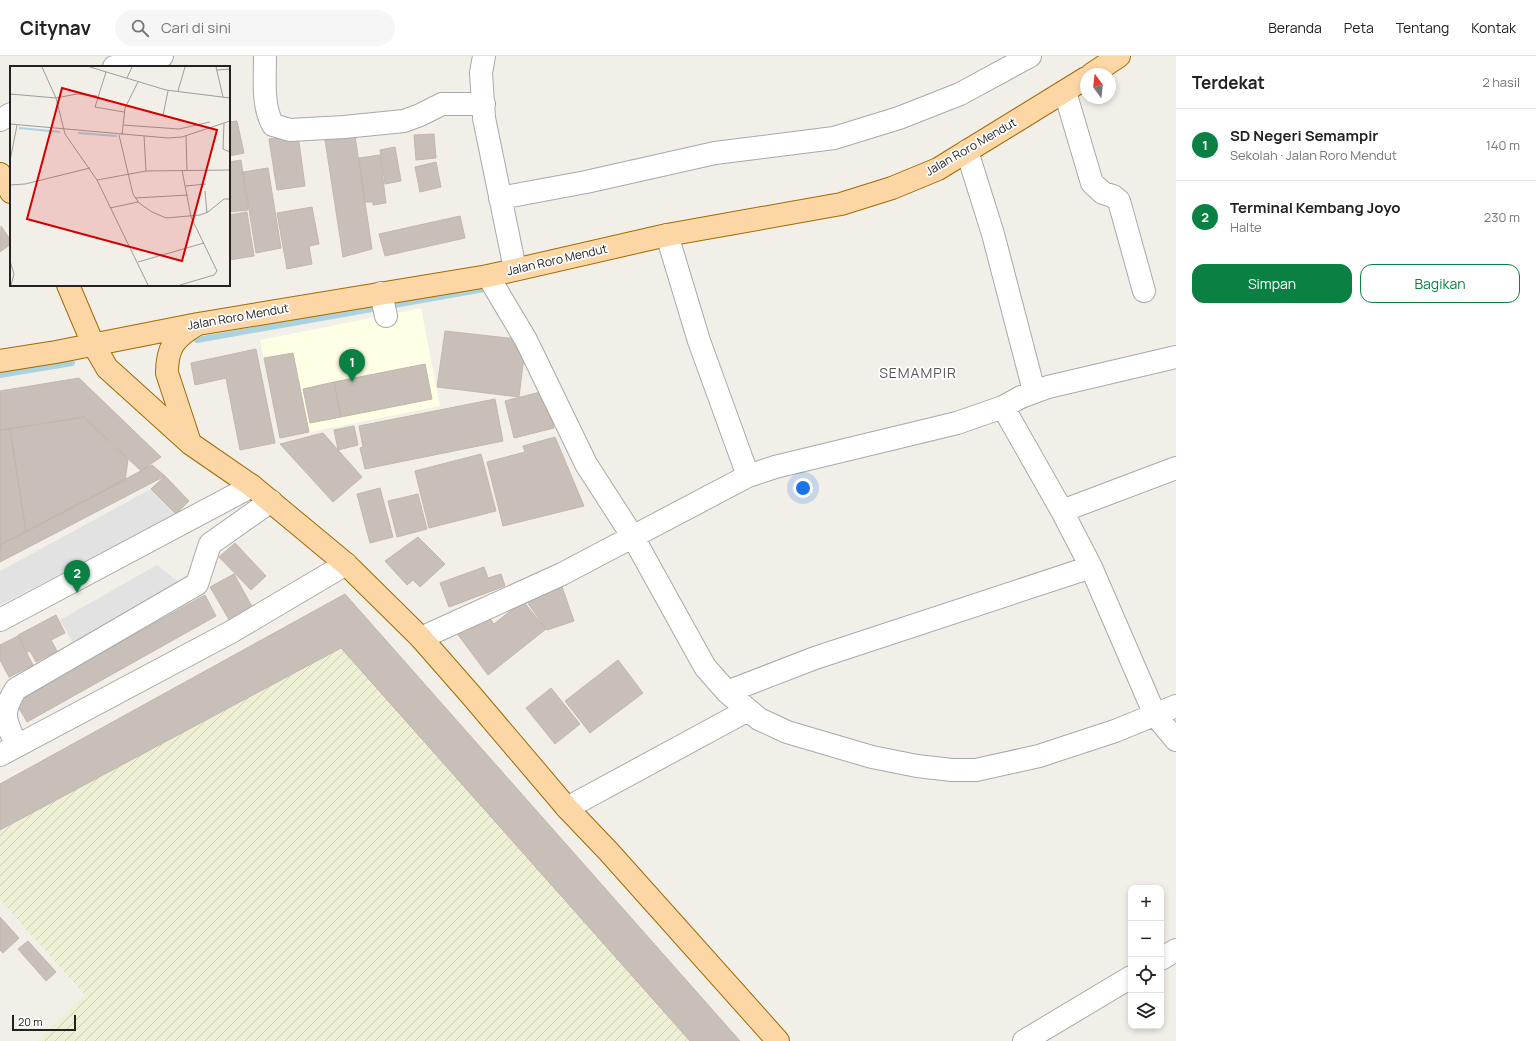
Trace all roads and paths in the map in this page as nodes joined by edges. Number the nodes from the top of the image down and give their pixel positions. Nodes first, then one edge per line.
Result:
1 (162, 56) edge
2 (265, 56) edge
3 (484, 56) edge
4 (1030, 56) edge
5 (1119, 56) edge
6 (118, 66) edge
7 (1101, 68) edge
8 (1080, 82) edge
9 (1065, 92) junction
10 (484, 104) junction
11 (10, 115) edge
12 (0, 120) edge
13 (967, 151) junction
14 (0, 174) edge
15 (10, 190) edge
16 (501, 203) junction
17 (667, 235) junction
18 (515, 269) junction
19 (488, 276) junction
20 (68, 286) edge
21 (1144, 291) dead end
22 (198, 324) junction
23 (93, 344) junction
24 (1176, 357) edge
25 (0, 361) edge
26 (1034, 391) junction
27 (1003, 407) junction
28 (191, 444) junction
29 (1176, 468) edge
30 (748, 476) junction
31 (252, 486) junction
32 (271, 501) junction
33 (1062, 511) junction
34 (632, 538) junction
35 (346, 564) junction
36 (1091, 567) junction
37 (0, 620) edge
38 (421, 638) junction
39 (727, 692) junction
40 (1176, 706) edge
41 (748, 710) junction
42 (1155, 715) junction
43 (1176, 740) edge
44 (9, 751) edge
45 (567, 808) junction
46 (1176, 950) edge
47 (1164, 957) edge
48 (1128, 979) edge
49 (778, 1041) edge
50 (1024, 1041) edge

1 - 6 street
2 - 10 street
3 - 10 street
4 - 16 street
5 - 7 main road
8 - 9 main road, Jalan Roro Mendut
9 - 13 main road, Jalan Roro Mendut
9 - 21 street
10 - 16 street
11 - 12 street
13 - 17 main road, Jalan Roro Mendut
13 - 26 street
14 - 15 main road
16 - 18 street
17 - 18 main road, Jalan Roro Mendut
17 - 30 street
18 - 19 main road, Jalan Roro Mendut
19 - 22 main road, Jalan Roro Mendut
19 - 34 street
20 - 23 main road
22 - 23 main road, Jalan Roro Mendut
22 - 28 main road
23 - 25 main road, Jalan Roro Mendut
23 - 28 main road
24 - 26 street
26 - 27 street
27 - 30 street
27 - 33 street
28 - 31 main road
29 - 33 street
30 - 34 street
31 - 32 main road
31 - 37 street
32 - 35 main road
32 - 44 street
33 - 36 street
34 - 38 street
34 - 39 street
35 - 38 main road
35 - 44 street
36 - 39 street
36 - 42 street
38 - 45 main road
39 - 41 street
40 - 42 street
41 - 42 street
41 - 45 street
42 - 43 street
45 - 49 main road
46 - 47 street
48 - 50 street

